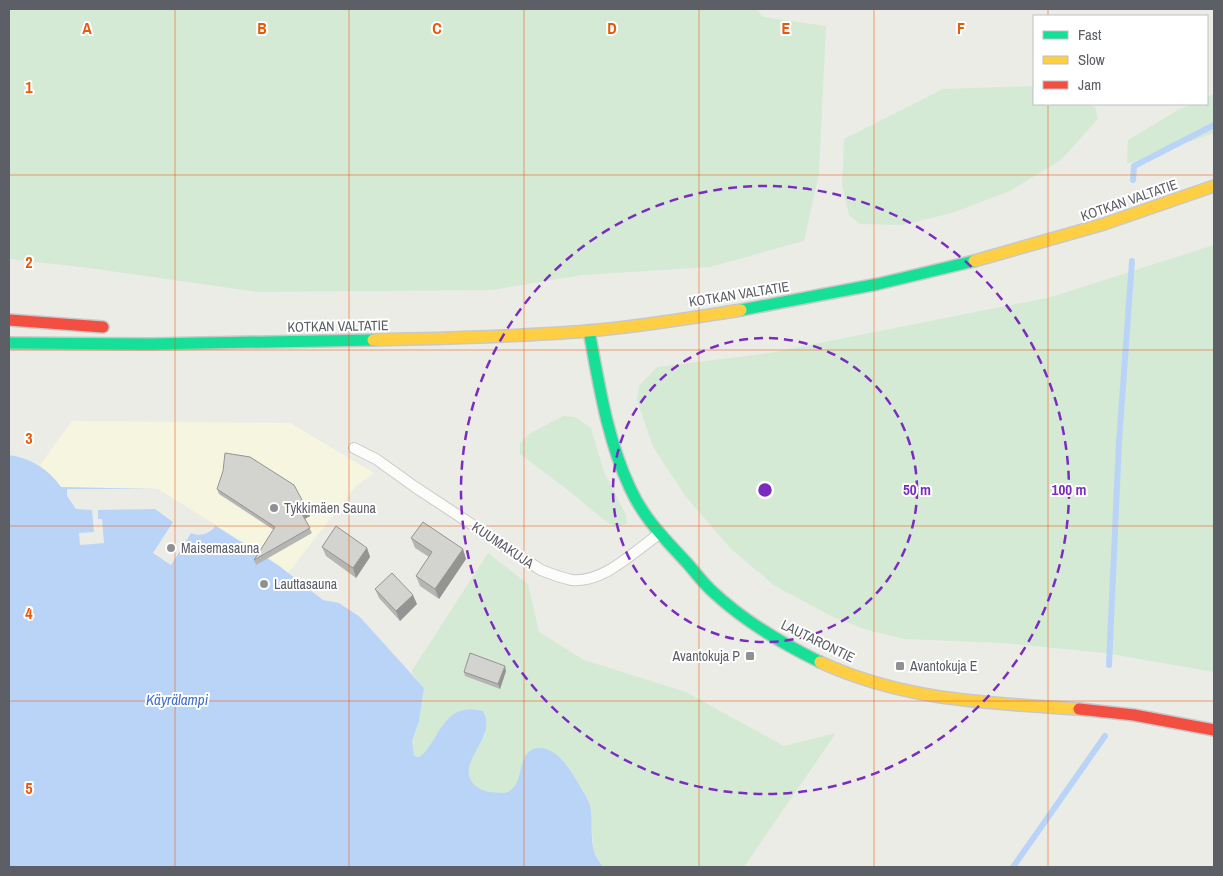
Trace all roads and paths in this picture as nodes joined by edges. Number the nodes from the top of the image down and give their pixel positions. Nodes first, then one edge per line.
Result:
1 (1214, 186) edge
2 (9, 320) edge
3 (113, 328) dead end
4 (589, 330) junction
5 (160, 332) dead end
6 (253, 342) junction
7 (9, 343) edge
8 (354, 448) dead end
9 (659, 534) junction
10 (1214, 730) edge

1 - 4 main road, KOTKAN VALTATIE
2 - 3 main road
4 - 6 main road, KOTKAN VALTATIE
4 - 9 main road, LAUTARONTIE
5 - 6 main road, KOTKAN VALTATIE
6 - 7 main road, KOTKAN VALTATIE
8 - 9 lane, KUUMAKUJA
9 - 10 main road, LAUTARONTIE

